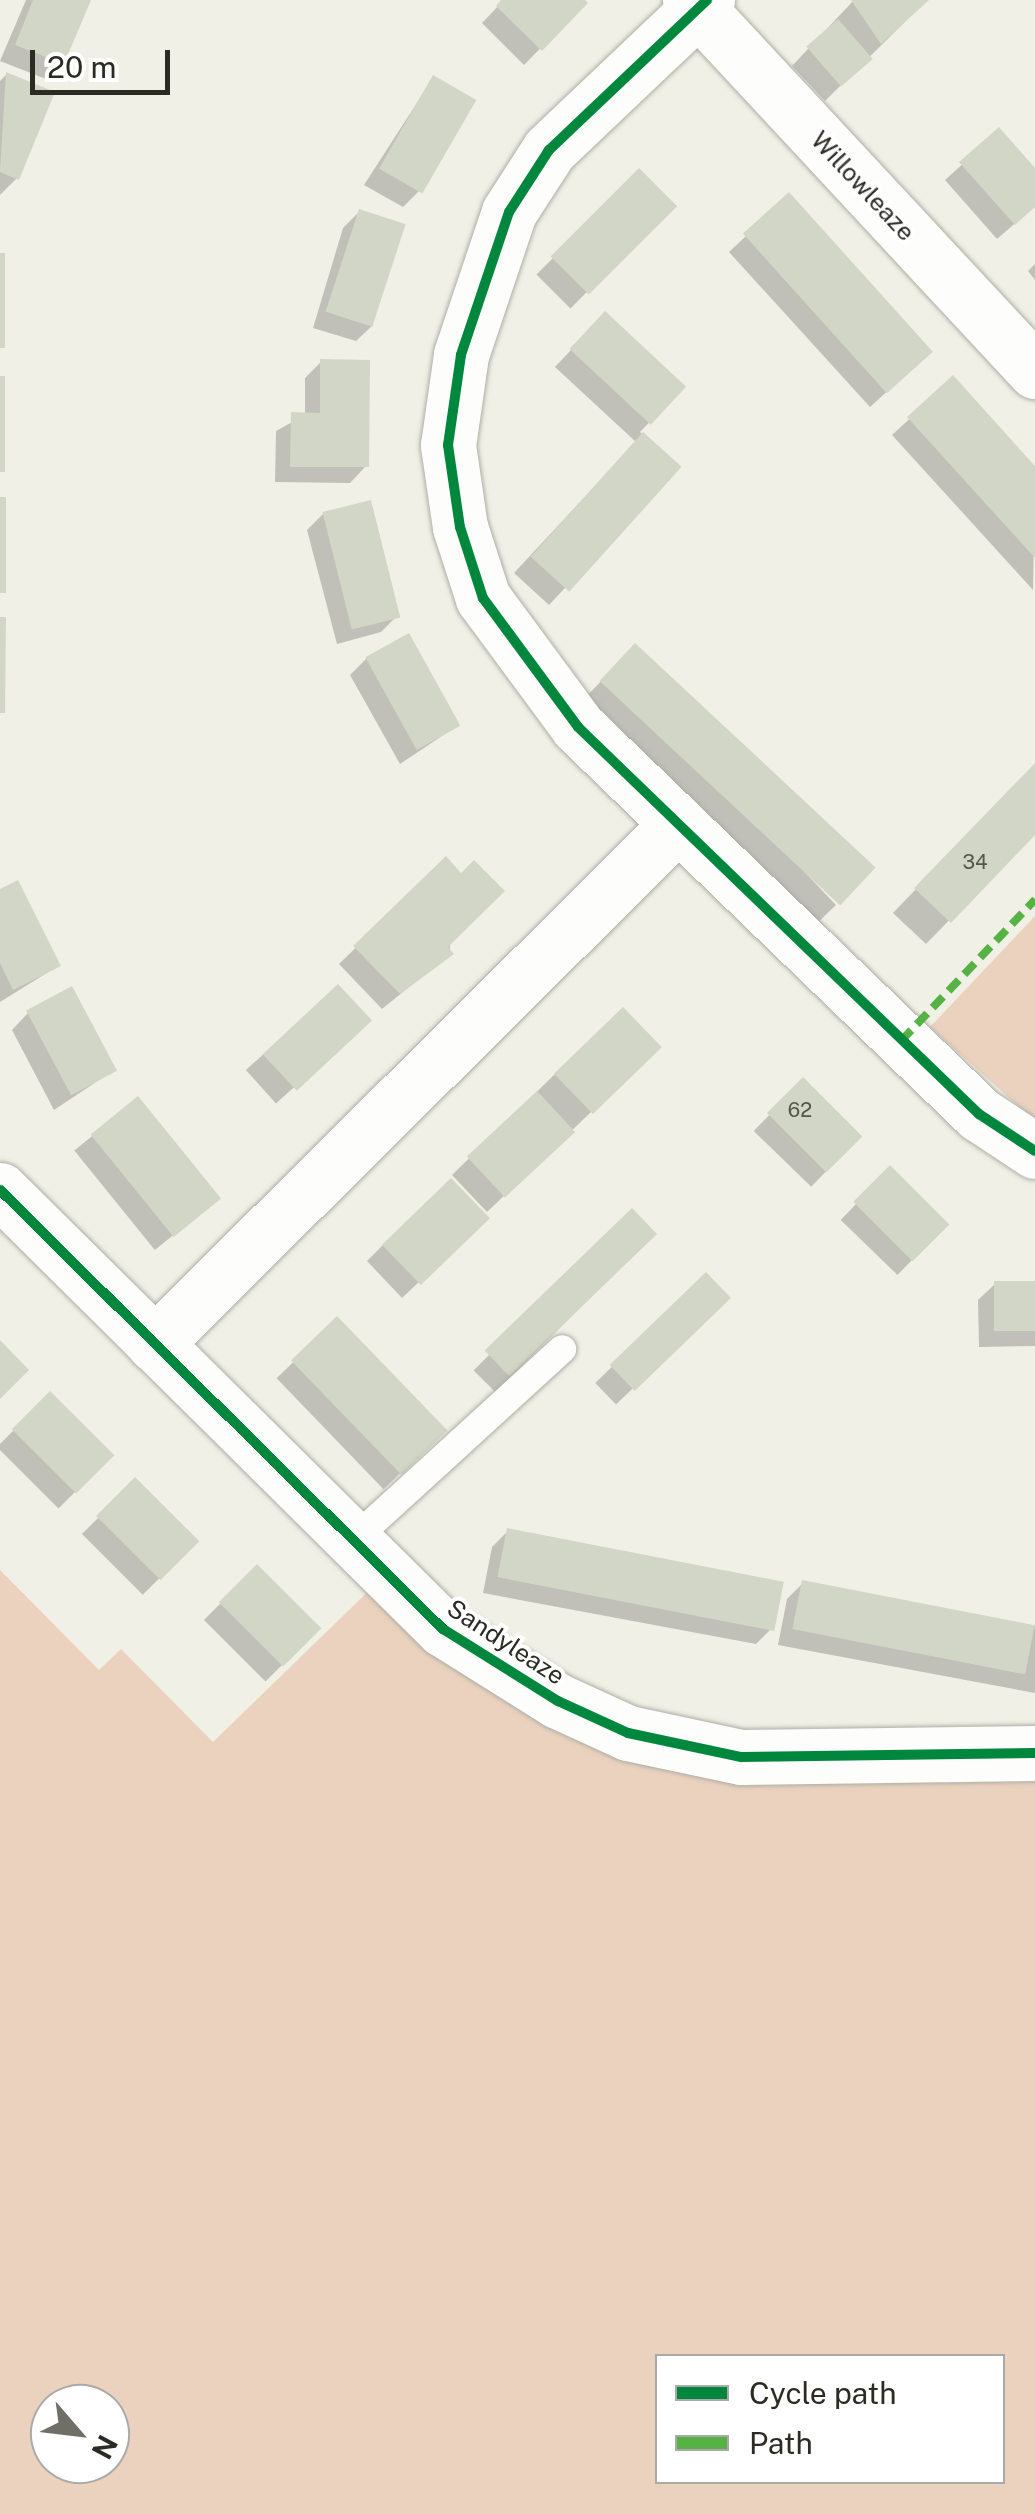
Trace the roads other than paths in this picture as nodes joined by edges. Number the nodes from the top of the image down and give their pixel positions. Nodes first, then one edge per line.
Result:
1 (698, 3) edge
2 (1035, 372) edge
3 (676, 826) junction
4 (1035, 1152) edge
5 (0, 1190) edge
6 (154, 1344) junction
7 (562, 1349) dead end
8 (351, 1542) junction
9 (1035, 1753) edge

1 - 2 street, Willowleaze
1 - 3 street
3 - 4 street
3 - 6 street
5 - 6 street, Sandyleaze
6 - 8 street, Sandyleaze
7 - 8 lane
8 - 9 street, Sandyleaze

